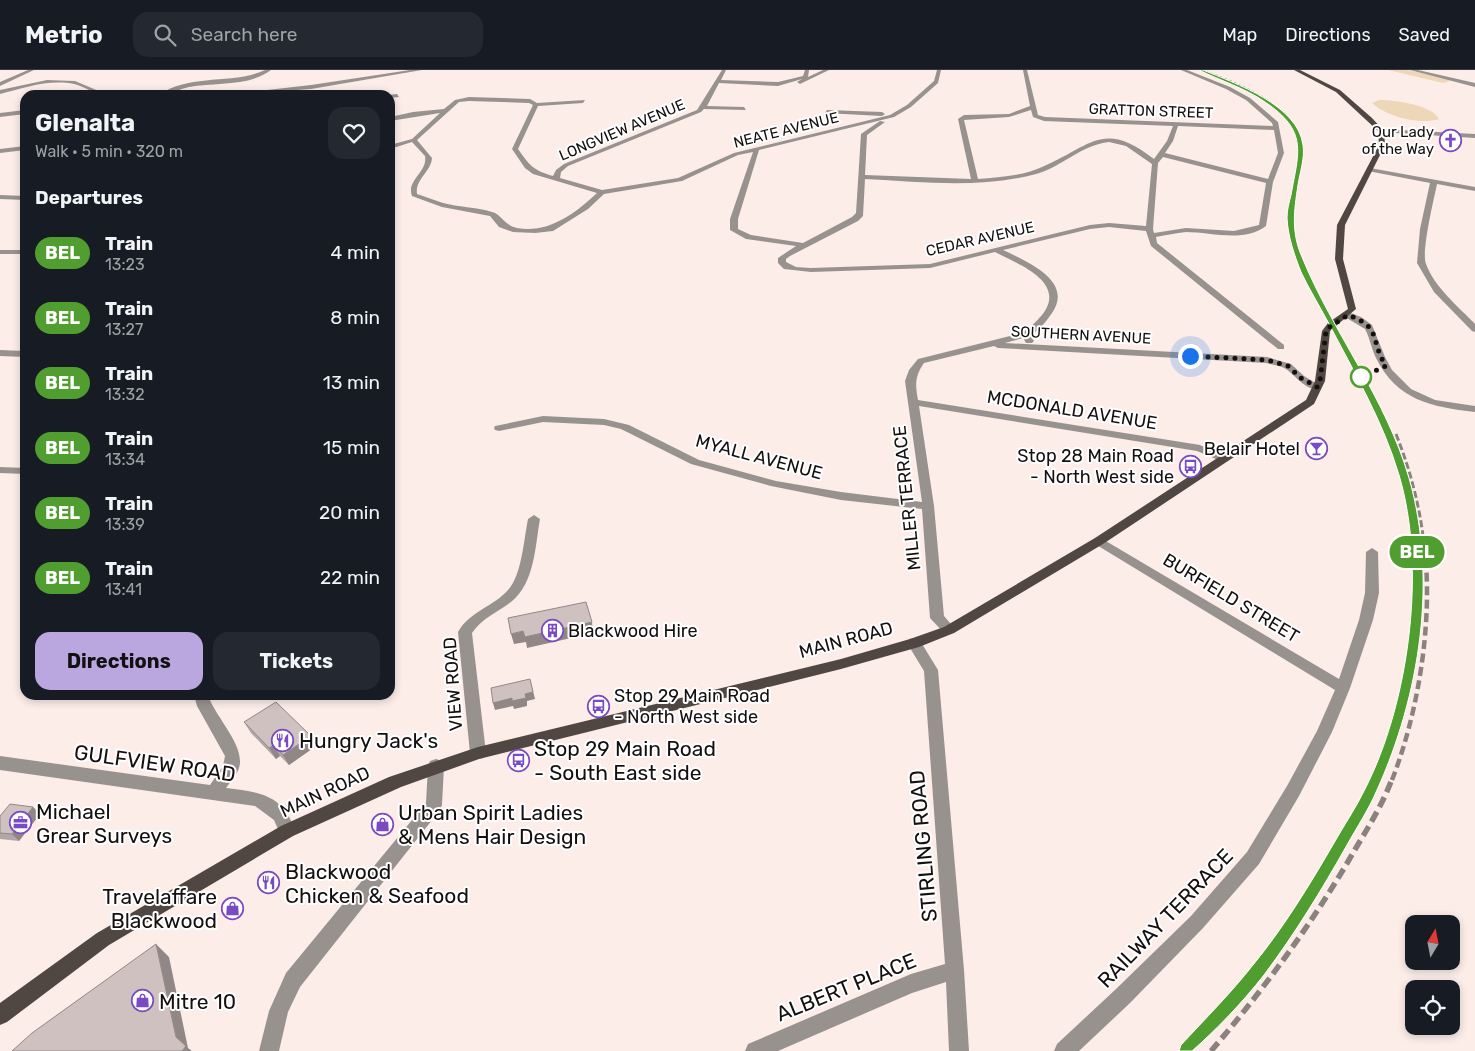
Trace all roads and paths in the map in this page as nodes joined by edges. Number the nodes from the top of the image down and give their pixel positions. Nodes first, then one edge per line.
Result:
1 (32, 70) edge
2 (269, 70) edge
3 (367, 70) edge
4 (420, 70) edge
5 (724, 70) edge
6 (806, 70) edge
7 (827, 70) edge
8 (939, 70) edge
9 (1026, 70) edge
10 (1183, 70) edge
11 (1296, 70) edge
12 (1412, 70) edge
13 (719, 81) junction
14 (350, 82) junction
15 (790, 82) junction
16 (0, 84) edge
17 (1475, 85) edge
18 (93, 90) edge
19 (171, 90) edge
20 (287, 90) edge
21 (0, 92) edge
22 (583, 100) dead end
23 (536, 104) junction
24 (1033, 106) junction
25 (704, 107) junction
26 (744, 109) dead end
27 (444, 111) junction
28 (827, 112) dead end
29 (20, 113) edge
30 (0, 115) edge
31 (895, 115) junction
32 (395, 118) edge
33 (1176, 124) junction
34 (1277, 128) junction
35 (1381, 131) junction
36 (1466, 135) junction
37 (1475, 136) edge
38 (414, 140) junction
39 (1475, 141) edge
40 (395, 146) edge
41 (757, 148) junction
42 (20, 149) edge
43 (0, 151) edge
44 (1142, 153) junction
45 (1161, 153) junction
46 (1155, 163) junction
47 (1370, 170) junction
48 (861, 177) junction
49 (556, 179) junction
50 (975, 182) junction
51 (1270, 182) junction
52 (1434, 182) junction
53 (1475, 189) edge
54 (602, 192) junction
55 (0, 197) edge
56 (20, 198) edge
57 (1150, 232) junction
58 (802, 245) junction
59 (998, 251) junction
60 (0, 252) edge
61 (20, 252) edge
62 (1348, 315) junction
63 (1475, 329) edge
64 (1025, 335) junction
65 (985, 344) junction
66 (1035, 347) junction
67 (1282, 347) dead end
68 (0, 353) edge
69 (20, 354) edge
70 (921, 361) joint
71 (1317, 387) junction
72 (914, 402) junction
73 (1475, 409) edge
74 (498, 428) dead end
75 (1223, 460) junction
76 (0, 470) edge
77 (20, 471) edge
78 (928, 506) junction
79 (534, 519) dead end
80 (1099, 541) junction
81 (1372, 552) dead end
82 (949, 630) junction
83 (914, 643) junction
84 (1342, 688) junction
85 (202, 700) edge
86 (478, 752) junction
87 (0, 763) edge
88 (436, 766) junction
89 (214, 792) junction
90 (286, 832) junction
91 (956, 970) junction
92 (0, 1015) edge
93 (268, 1051) edge
94 (755, 1051) edge
95 (960, 1051) edge
96 (1064, 1051) edge

1 - 16 street
2 - 19 street
3 - 14 street
4 - 14 street
5 - 13 street
6 - 15 street
7 - 15 street
8 - 31 street
9 - 24 street
10 - 34 street
11 - 35 main road
12 - 17 street
13 - 15 street
13 - 25 street
14 - 20 street
18 - 21 street
22 - 23 street
23 - 27 street
23 - 49 street
24 - 33 street, GRATTON STREET
24 - 50 street
25 - 26 street
25 - 49 street, LONGVIEW AVENUE
27 - 32 street
27 - 38 street
28 - 31 street
29 - 30 street
31 - 41 street, NEATE AVENUE
31 - 48 street
33 - 34 street, GRATTON STREET
33 - 45 street
34 - 51 street
35 - 36 street
35 - 47 main road
36 - 37 street
36 - 39 street
38 - 40 street
38 - 54 street
41 - 54 street, NEATE AVENUE
41 - 58 street
42 - 43 street
44 - 45 street
44 - 46 street
44 - 50 street
45 - 46 street
45 - 51 street
46 - 57 street
47 - 52 street
47 - 62 main road
48 - 50 street
48 - 58 street
49 - 54 street
51 - 57 street, CEDAR AVENUE
52 - 53 street
52 - 63 street
55 - 56 street
57 - 59 street, CEDAR AVENUE
57 - 67 street
58 - 59 street, CEDAR AVENUE
59 - 64 street
60 - 61 street
62 - 71 main road, MAIN ROAD
62 - 73 street
64 - 65 street, SOUTHERN AVENUE
64 - 66 street
65 - 66 street, SOUTHERN AVENUE
65 - 70 street, SOUTHERN AVENUE
66 - 71 street, SOUTHERN AVENUE
68 - 69 street
70 - 72 street, MILLER TERRACE
71 - 75 main road, MAIN ROAD
72 - 75 street, MCDONALD AVENUE
72 - 78 street, MILLER TERRACE
74 - 78 street, MYALL AVENUE
75 - 80 main road, MAIN ROAD
76 - 77 street
78 - 82 street, MILLER TERRACE
79 - 86 street, VIEW ROAD
80 - 82 main road, MAIN ROAD
80 - 84 street, BURFIELD STREET
81 - 84 street, RAILWAY TERRACE
82 - 83 main road, MAIN ROAD
83 - 86 main road, MAIN ROAD
83 - 91 street, STIRLING ROAD
84 - 96 street, RAILWAY TERRACE
85 - 89 street
86 - 88 main road, MAIN ROAD
87 - 89 street, GULFVIEW ROAD
88 - 90 main road, MAIN ROAD
88 - 93 street
89 - 90 street, GULFVIEW ROAD
90 - 92 main road, MAIN ROAD
91 - 94 street, ALBERT PLACE
91 - 95 street, STIRLING ROAD

